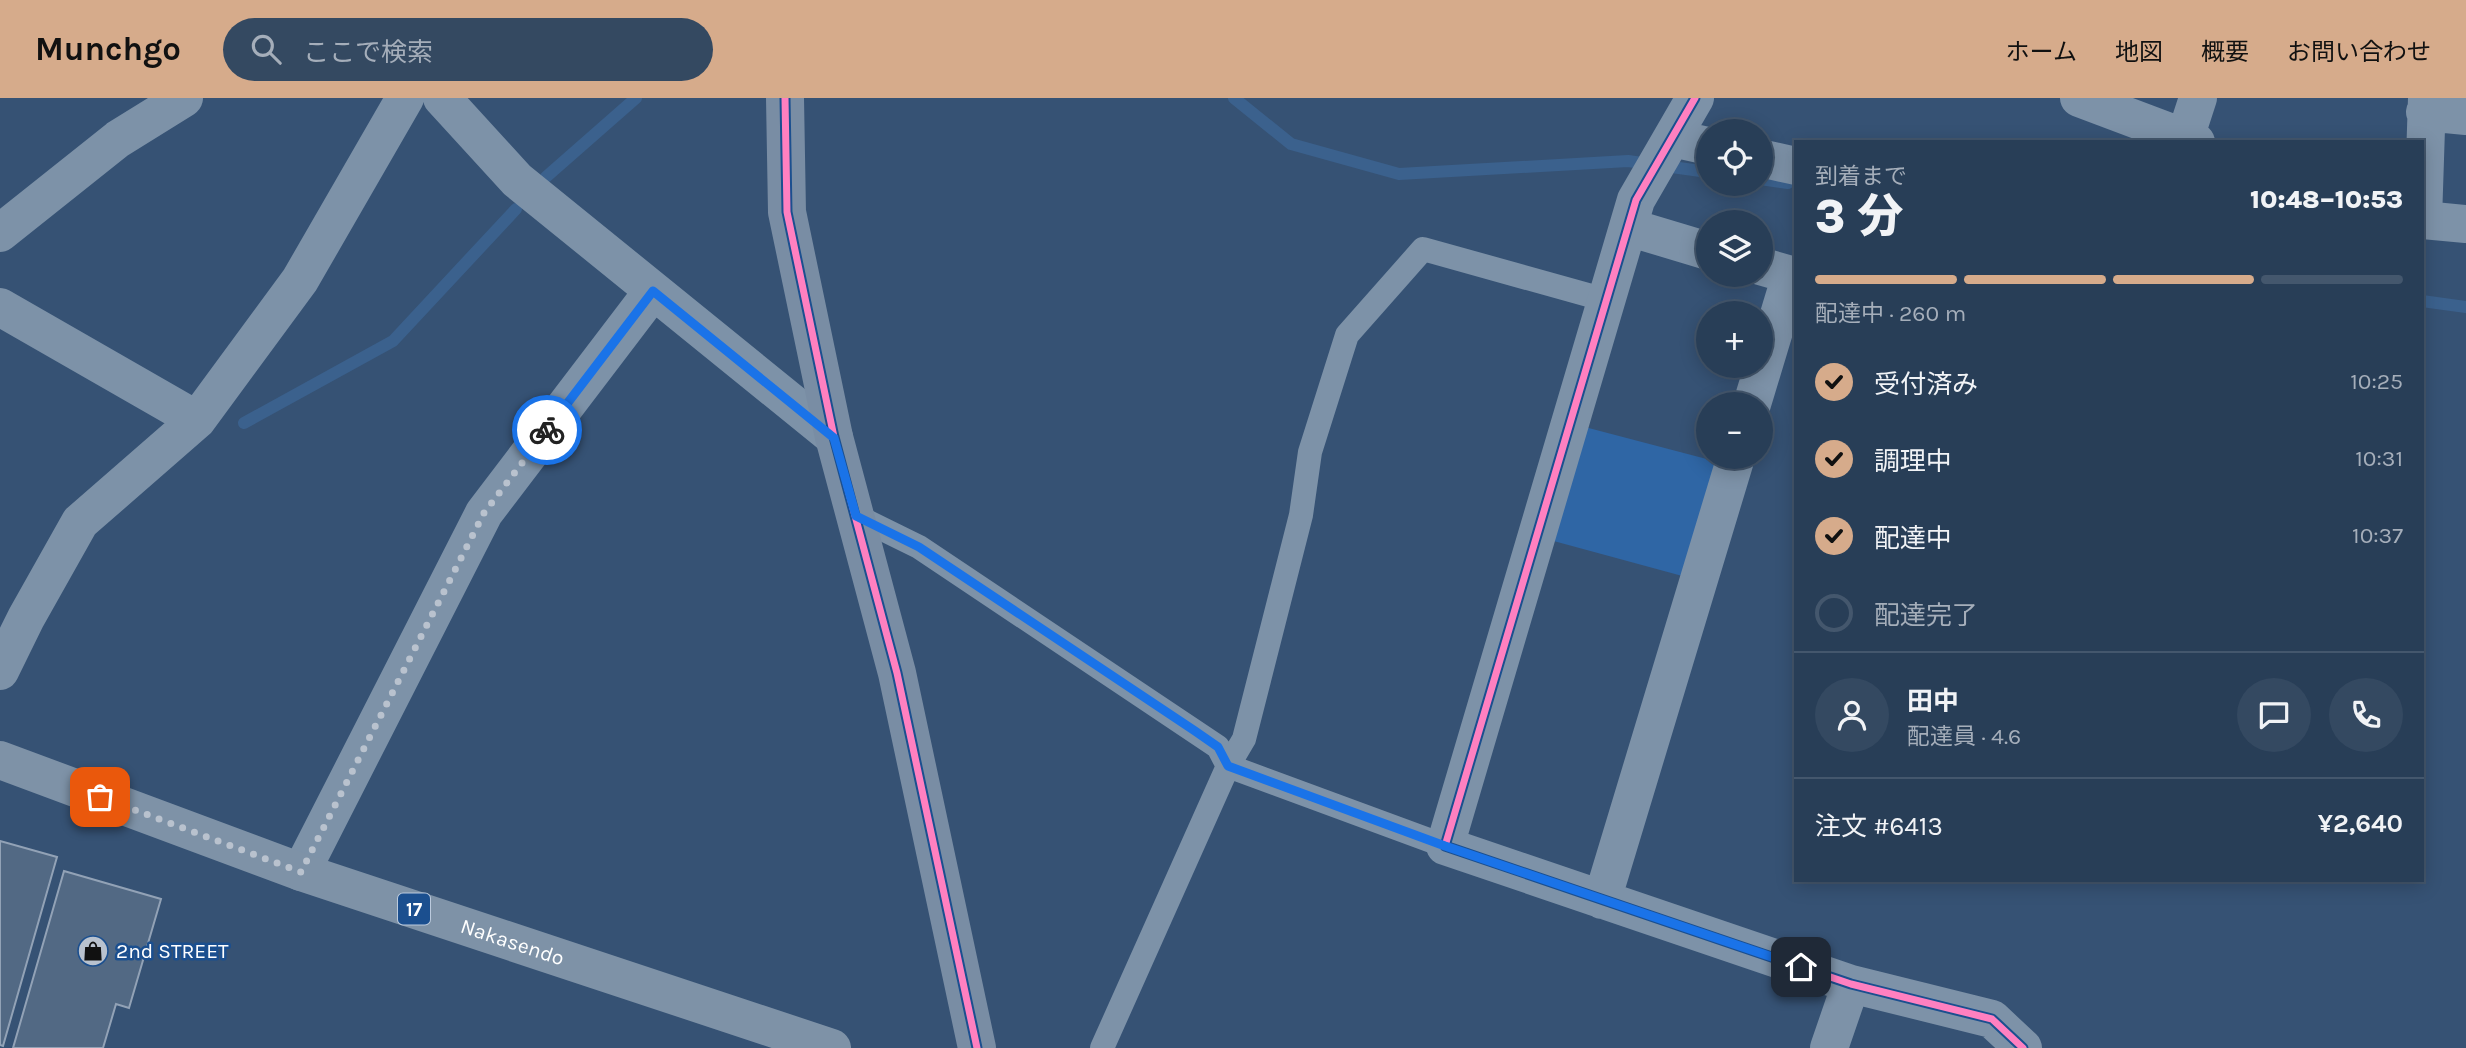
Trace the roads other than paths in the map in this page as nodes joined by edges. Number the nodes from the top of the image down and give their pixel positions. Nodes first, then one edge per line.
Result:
1 (184, 98) edge
2 (405, 98) edge
3 (442, 98) edge
4 (785, 98) edge
5 (1695, 98) edge
6 (2079, 98) edge
7 (2198, 98) edge
8 (2426, 105) edge
9 (2466, 116) edge
10 (2190, 140) edge
11 (1696, 149) edge
12 (1660, 158) junction
13 (1773, 161) edge
14 (1794, 166) edge
15 (2424, 182) edge
16 (2424, 220) edge
17 (2466, 224) edge
18 (1628, 227) junction
19 (0, 233) edge
20 (1696, 247) edge
21 (1773, 270) edge
22 (653, 291) junction
23 (1606, 300) junction
24 (0, 307) edge
25 (1756, 392) edge
26 (197, 420) junction
27 (834, 438) junction
28 (1732, 469) edge
29 (856, 516) junction
30 (0, 671) edge
31 (0, 760) edge
32 (1228, 766) junction
33 (1445, 846) junction
34 (301, 872) junction
35 (1602, 900) junction
36 (1851, 984) junction
37 (832, 1048) edge
38 (977, 1048) edge
39 (1102, 1048) edge
40 (1829, 1048) edge
41 (2023, 1048) edge

1 - 19 street
2 - 26 street
3 - 22 street
4 - 27 street
5 - 12 street
6 - 10 street
7 - 10 street
8 - 9 street
8 - 15 street
11 - 12 street
12 - 18 street
13 - 14 street
16 - 17 street
18 - 20 street
18 - 23 street
21 - 25 street
22 - 27 street
22 - 34 street
23 - 32 lane
23 - 33 street
24 - 26 street
26 - 30 street
27 - 29 street
28 - 35 street
29 - 32 lane
29 - 38 street
31 - 34 highway, Nakasendo / 17
32 - 33 lane
32 - 39 lane
33 - 35 street
34 - 37 highway, Nakasendo / 17
35 - 36 street
36 - 40 street
36 - 41 street

